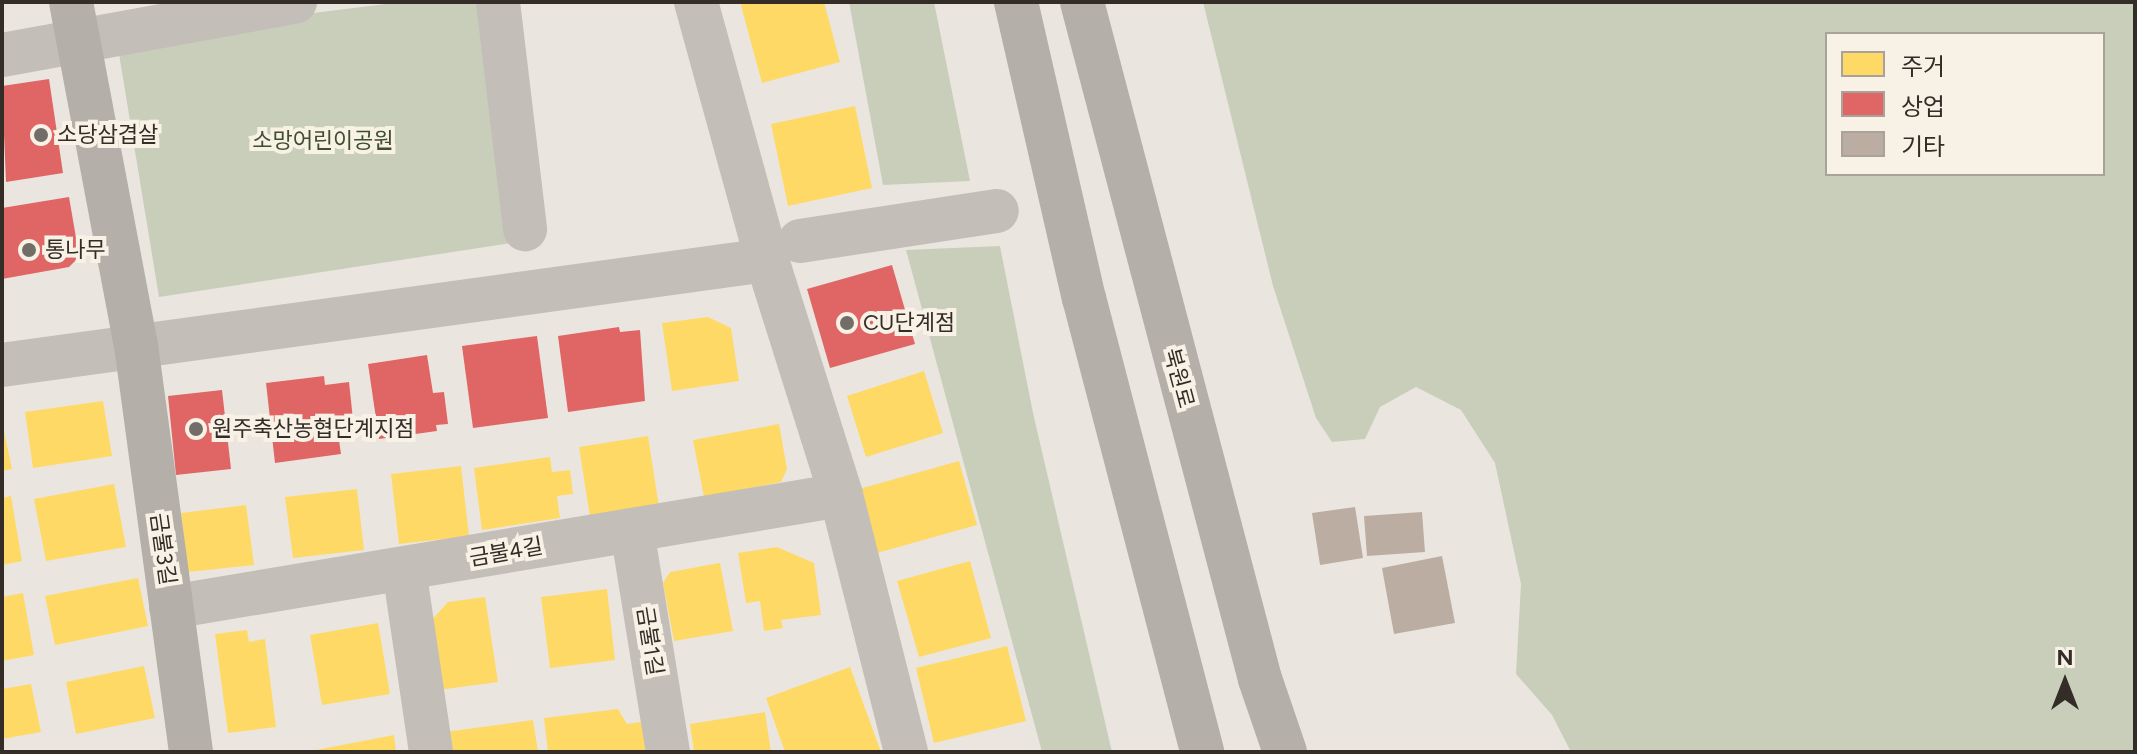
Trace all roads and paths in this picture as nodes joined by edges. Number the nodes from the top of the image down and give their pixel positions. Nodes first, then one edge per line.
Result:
1 (289, 2) edge
2 (498, 2) edge
3 (696, 2) edge
4 (1016, 2) edge
5 (1082, 2) edge
6 (75, 22) edge
7 (2, 55) edge
8 (997, 211) dead end
9 (525, 229) dead end
10 (775, 244) junction
11 (132, 331) junction
12 (2, 335) edge
13 (2, 365) edge
14 (841, 495) junction
15 (632, 530) junction
16 (404, 569) junction
17 (171, 607) junction
18 (191, 752) edge
19 (431, 752) edge
20 (668, 752) edge
21 (906, 752) edge
22 (1202, 752) edge
23 (1285, 752) edge

1 - 6 street
2 - 9 street
3 - 10 street
4 - 22 street
5 - 23 street, 북원로
6 - 7 street
6 - 11 street, 금불3길
8 - 10 street
10 - 11 street
10 - 14 street
11 - 12 street
11 - 13 street
11 - 17 street, 금불3길
14 - 15 street, 금불4길
14 - 21 street
15 - 16 street, 금불4길
15 - 20 street, 금불1길
16 - 17 street, 금불4길
16 - 19 street
17 - 18 street, 금불3길

